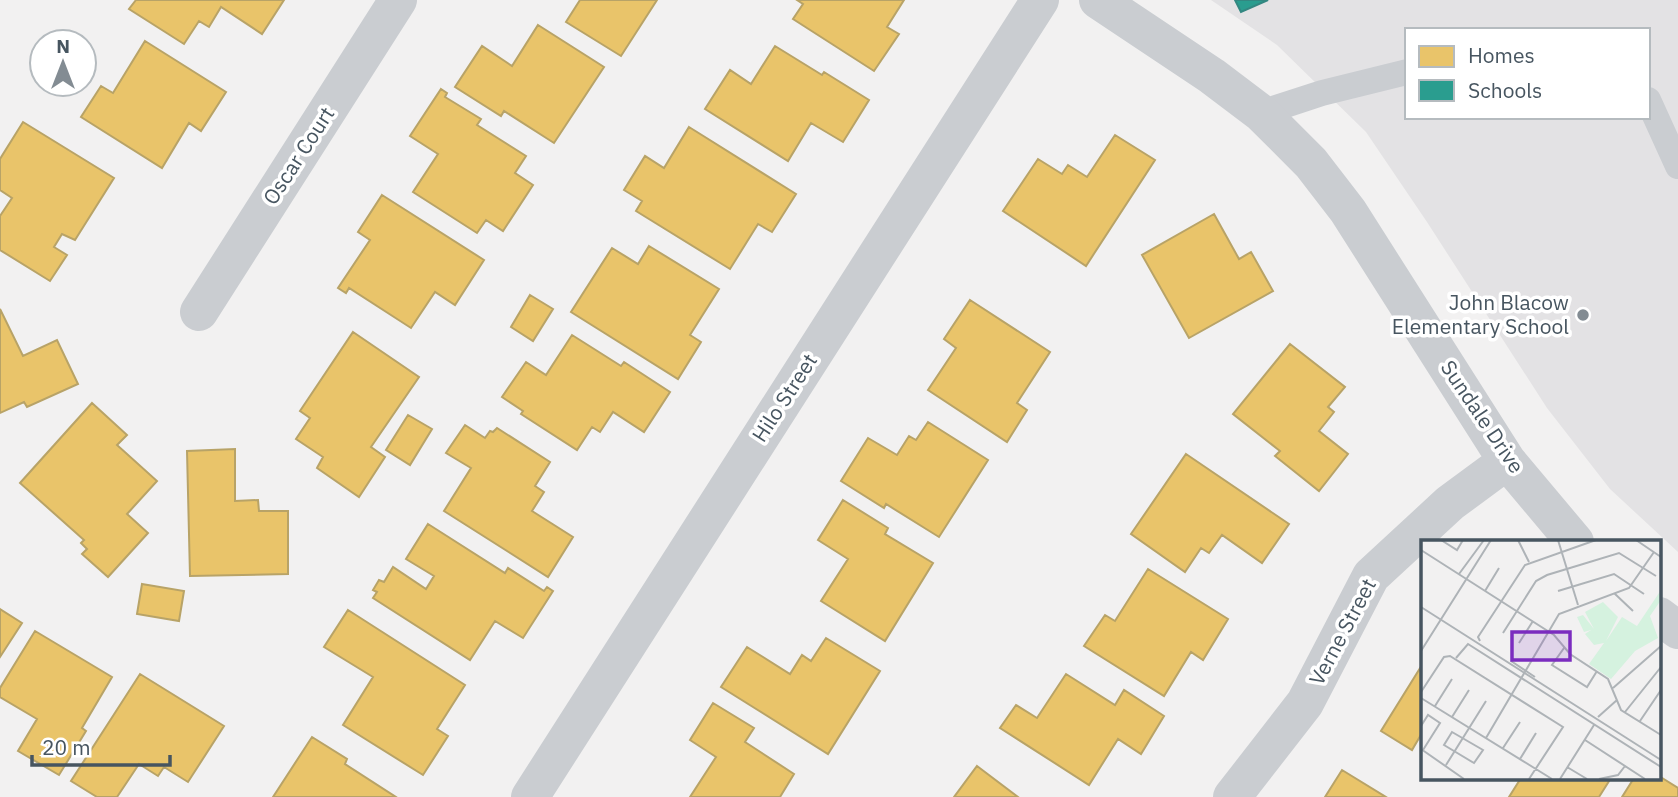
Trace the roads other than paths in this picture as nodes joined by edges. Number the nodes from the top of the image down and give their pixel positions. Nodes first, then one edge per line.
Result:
1 (398, 0) edge
2 (1040, 0) edge
3 (1098, 0) edge
4 (1405, 72) edge
5 (1650, 104) edge
6 (1261, 113) junction
7 (1678, 166) edge
8 (200, 312) dead end
9 (1507, 461) junction
10 (1574, 540) edge
11 (530, 797) edge
12 (1232, 797) edge

1 - 8 street, Oscar Court
2 - 11 street, Hilo Street
3 - 6 street, Sundale Drive
4 - 6 lane
5 - 7 lane
6 - 9 street, Sundale Drive
9 - 10 street, Sundale Drive
9 - 12 street, Verne Street

